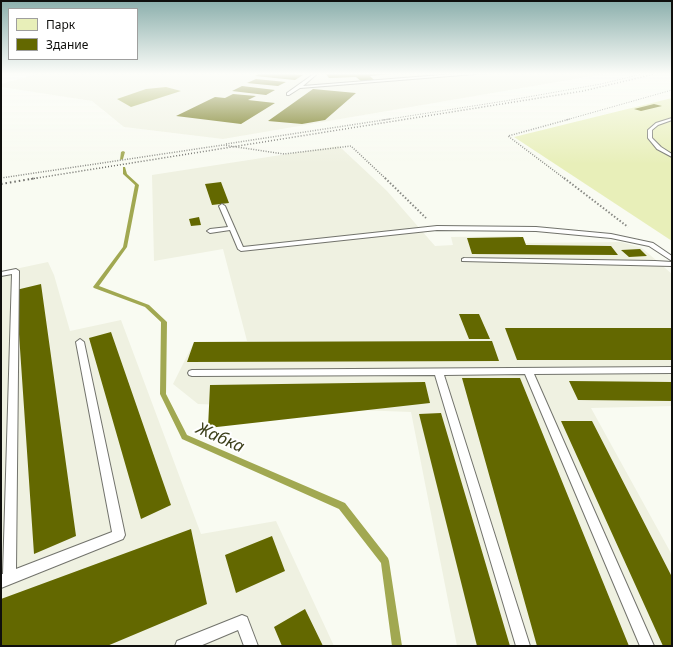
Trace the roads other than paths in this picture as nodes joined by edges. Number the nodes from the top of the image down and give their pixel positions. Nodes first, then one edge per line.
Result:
1 (672, 119) edge
2 (672, 156) edge
3 (222, 206) dead end
4 (231, 228) junction
5 (210, 232) dead end
6 (672, 259) edge
7 (464, 260) dead end
8 (672, 264) edge
9 (1, 274) edge
10 (80, 342) dead end
11 (528, 370) junction
12 (672, 370) edge
13 (438, 371) junction
14 (192, 373) dead end
15 (5, 579) edge
16 (182, 646) edge
17 (251, 646) edge
18 (523, 646) edge
19 (647, 646) edge

1 - 2 lane
3 - 4 lane
4 - 5 lane
4 - 6 lane
7 - 8 lane
9 - 15 lane
10 - 15 lane
11 - 12 lane
11 - 13 lane
11 - 19 lane
13 - 14 lane
13 - 18 lane
16 - 17 lane

